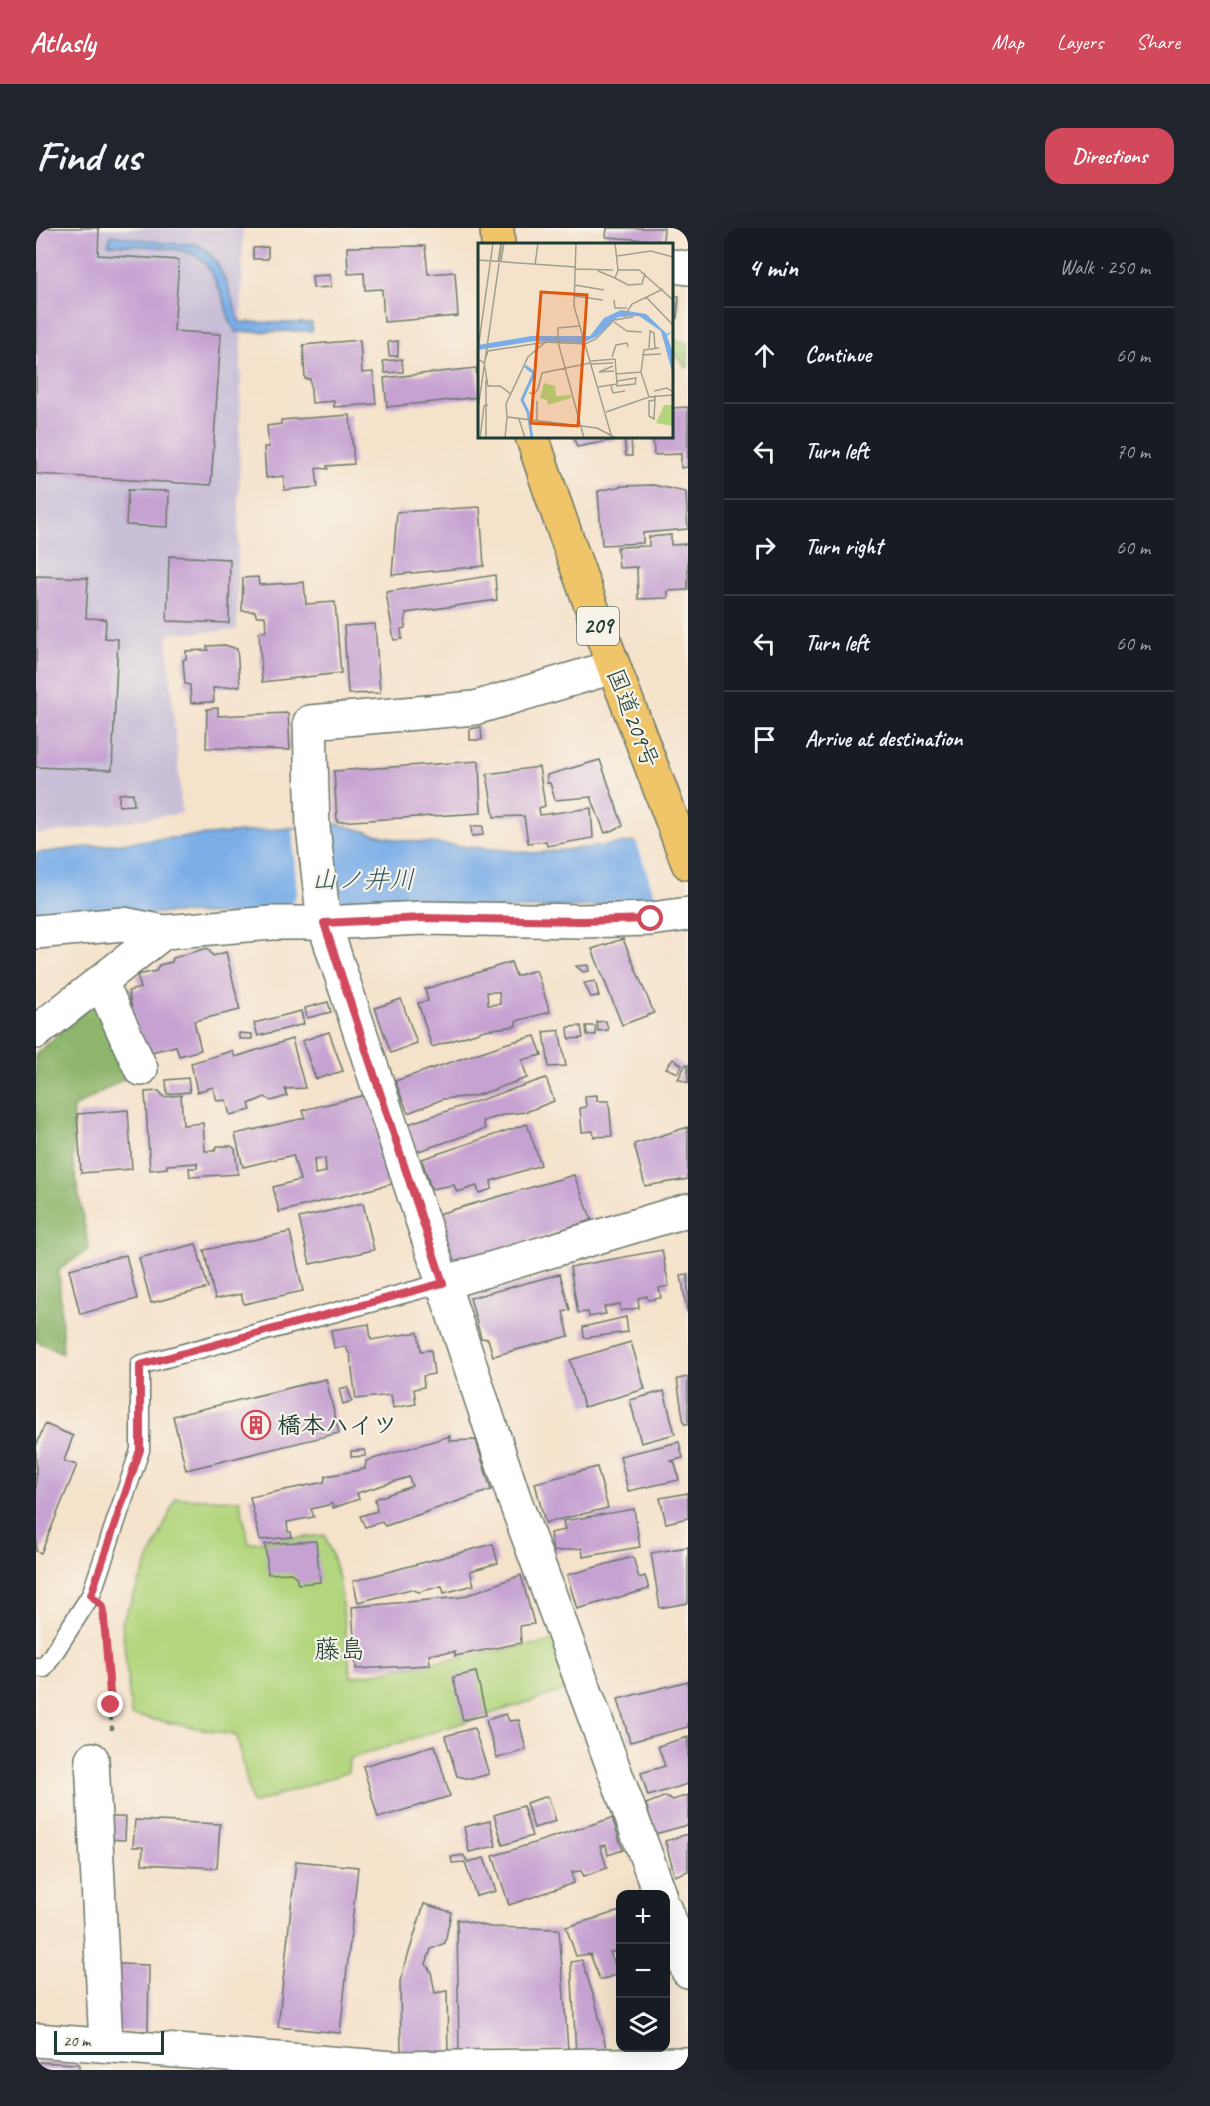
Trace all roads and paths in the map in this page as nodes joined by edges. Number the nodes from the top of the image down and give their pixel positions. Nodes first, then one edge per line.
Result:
1 (497, 228) edge
2 (498, 243) edge
3 (673, 266) edge
4 (688, 268) edge
5 (533, 438) edge
6 (613, 667) junction
7 (688, 863) edge
8 (688, 914) edge
9 (323, 918) junction
10 (36, 932) edge
11 (164, 932) junction
12 (100, 982) junction
13 (36, 1032) edge
14 (141, 1069) dead end
15 (688, 1210) edge
16 (443, 1283) junction
17 (91, 1595) junction
18 (36, 1667) edge
19 (102, 1749) joint
20 (659, 1890) edge
21 (670, 1921) edge
22 (688, 1971) edge
23 (36, 2040) edge
24 (106, 2045) junction
25 (688, 2064) edge
26 (394, 2069) edge

1 - 2 highway
3 - 4 street
5 - 6 highway, 国道209号 / 209
6 - 7 highway, 国道209号 / 209
6 - 9 street
8 - 9 street
9 - 11 street
9 - 16 street
10 - 11 street
11 - 12 street
12 - 13 street
12 - 14 street
15 - 16 street
16 - 17 lane
16 - 20 street
17 - 18 lane
17 - 19 path
19 - 24 street
21 - 22 street
23 - 24 street
24 - 26 street
25 - 26 street

